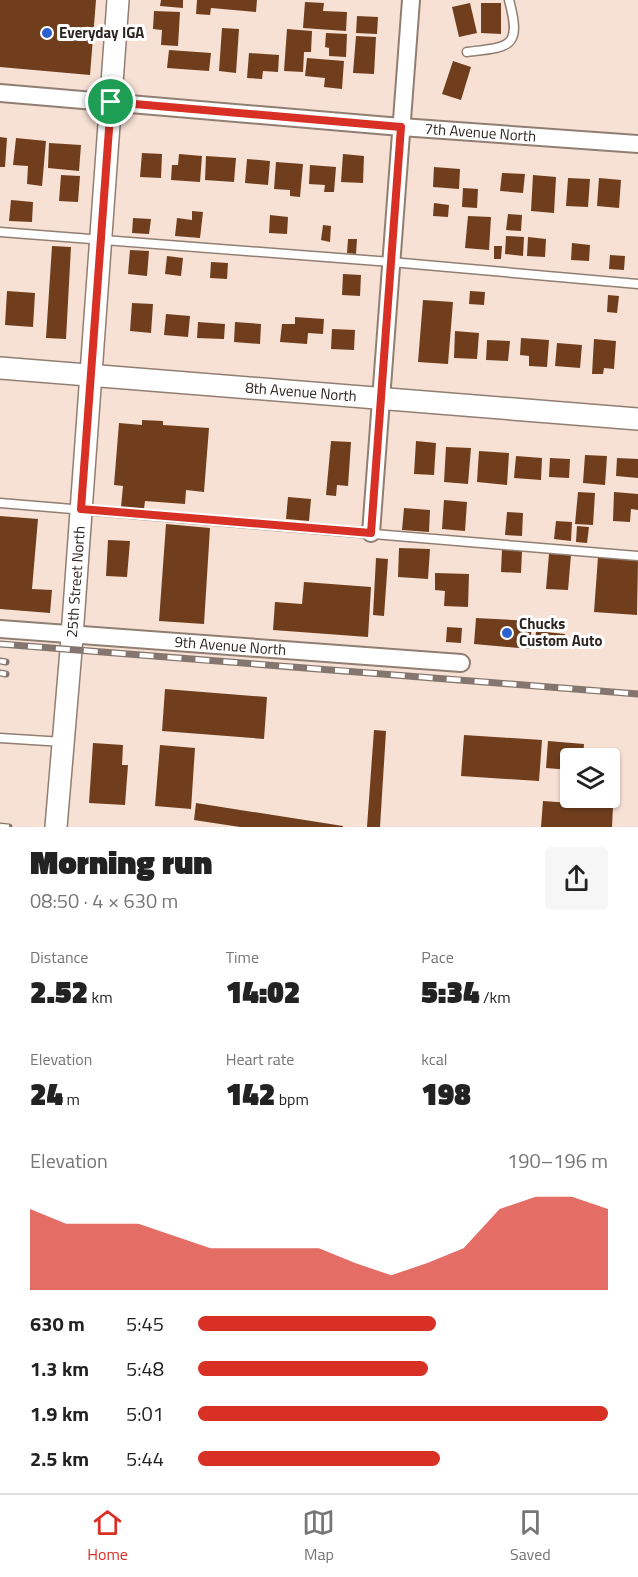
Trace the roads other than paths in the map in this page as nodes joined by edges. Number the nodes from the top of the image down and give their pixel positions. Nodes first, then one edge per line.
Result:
1 (118, 0) edge
2 (411, 0) edge
3 (509, 0) edge
4 (467, 52) dead end
5 (0, 93) edge
6 (111, 102) junction
7 (401, 127) junction
8 (638, 144) edge
9 (0, 232) edge
10 (99, 240) junction
11 (391, 262) junction
12 (638, 284) edge
13 (0, 368) edge
14 (91, 375) junction
15 (382, 399) junction
16 (638, 419) edge
17 (0, 503) edge
18 (81, 509) junction
19 (371, 533) junction
20 (638, 556) edge
21 (0, 629) edge
22 (72, 635) junction
23 (461, 663) dead end
24 (0, 738) edge
25 (63, 742) junction
26 (56, 827) edge

1 - 6 street, 25th Street North
2 - 7 street
3 - 4 lane
5 - 6 street, 7th Avenue North
6 - 7 street, 7th Avenue North
6 - 10 street, 25th Street North
7 - 8 street, 7th Avenue North
7 - 11 street
9 - 10 lane
10 - 11 lane
10 - 14 street, 25th Street North
11 - 12 lane
11 - 15 street
13 - 14 street, 8th Avenue North
14 - 15 street, 8th Avenue North
14 - 18 street, 25th Street North
15 - 16 street, 8th Avenue North
15 - 19 street
17 - 18 lane
18 - 19 lane
18 - 22 street, 25th Street North
19 - 20 lane
21 - 22 street, 9th Avenue North
22 - 23 street, 9th Avenue North
22 - 25 street, 25th Street North
24 - 25 lane
25 - 26 street, 25th Street North

